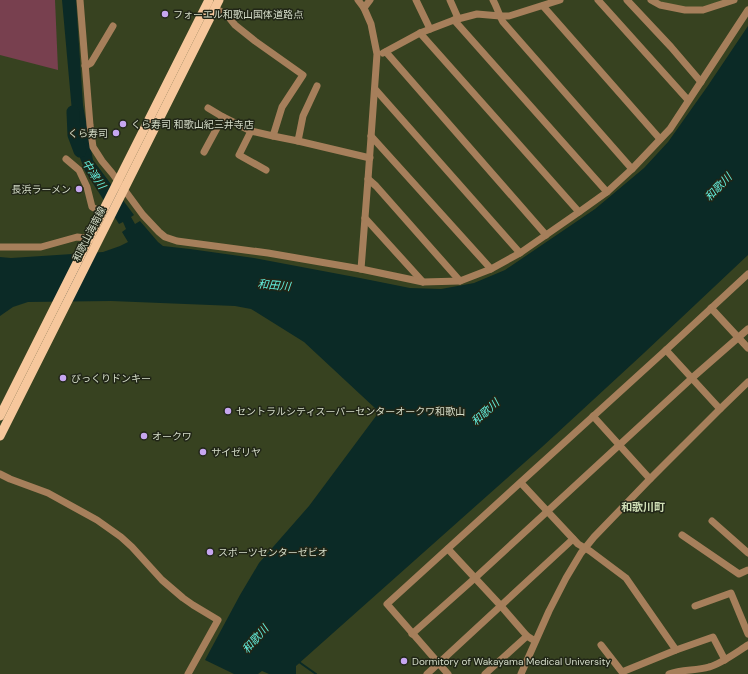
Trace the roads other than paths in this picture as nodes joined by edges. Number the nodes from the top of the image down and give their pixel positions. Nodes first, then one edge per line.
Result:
1 (80, 0) edge
2 (358, 0) edge
3 (370, 0) edge
4 (416, 0) edge
5 (450, 0) edge
6 (493, 0) edge
7 (560, 0) edge
8 (598, 0) edge
9 (627, 0) edge
10 (651, 0) edge
11 (734, 0) edge
12 (213, 3) edge
13 (543, 6) junction
14 (364, 8) junction
15 (748, 10) edge
16 (500, 16) junction
17 (456, 19) junction
18 (113, 26) dead end
19 (430, 29) junction
20 (420, 33) junction
21 (386, 52) junction
22 (377, 54) junction
23 (85, 66) junction
24 (701, 82) junction
25 (317, 86) dead end
26 (375, 89) junction
27 (688, 100) junction
28 (208, 108) dead end
29 (223, 117) junction
30 (251, 131) junction
31 (274, 136) junction
32 (371, 136) junction
33 (660, 139) junction
34 (298, 141) junction
35 (204, 152) dead end
36 (370, 158) junction
37 (66, 159) dead end
38 (632, 169) junction
39 (266, 170) dead end
40 (368, 179) junction
41 (120, 188) junction
42 (607, 192) junction
43 (579, 212) junction
44 (105, 215) junction
45 (365, 218) junction
46 (546, 235) junction
47 (92, 242) junction
48 (0, 247) edge
49 (520, 254) junction
50 (361, 269) junction
51 (491, 269) junction
52 (748, 274) edge
53 (460, 281) junction
54 (423, 282) junction
55 (711, 308) junction
56 (748, 329) edge
57 (738, 338) junction
58 (748, 348) edge
59 (666, 350) junction
60 (692, 378) junction
61 (748, 382) edge
62 (720, 409) junction
63 (0, 416) edge
64 (593, 416) junction
65 (0, 436) edge
66 (619, 445) junction
67 (0, 474) edge
68 (650, 479) junction
69 (521, 483) junction
70 (547, 511) junction
71 (712, 521) dead end
72 (682, 535) dead end
73 (573, 539) junction
74 (448, 548) junction
75 (585, 548) junction
76 (748, 553) edge
77 (748, 570) edge
78 (475, 578) junction
79 (501, 606) junction
80 (695, 606) dead end
81 (412, 634) junction
82 (748, 634) edge
83 (527, 636) junction
84 (535, 642) junction
85 (601, 645) dead end
86 (748, 645) edge
87 (676, 650) junction
88 (725, 660) junction
89 (438, 664) junction
90 (188, 674) edge
91 (427, 674) edge
92 (448, 674) edge
93 (485, 674) edge
94 (521, 674) edge
95 (669, 674) edge

1 - 23 street
2 - 14 street
3 - 14 street
4 - 19 street
5 - 17 street
6 - 16 street
7 - 13 street
8 - 27 street
9 - 24 street
10 - 11 street
12 - 31 street
12 - 41 main road, 和歌山海南線
13 - 16 street
13 - 33 street
14 - 22 street
15 - 24 street
16 - 17 street
16 - 38 street
17 - 19 street
17 - 42 street
18 - 23 street
19 - 20 street
20 - 21 street
20 - 43 street
21 - 22 street
21 - 46 street
22 - 26 street
23 - 41 street
24 - 27 street
25 - 34 street
26 - 32 street
26 - 49 street
27 - 33 street
28 - 29 street
29 - 30 street
29 - 35 street
30 - 31 street
30 - 39 street
31 - 34 street
32 - 36 street
32 - 51 street
33 - 38 street
34 - 36 street
36 - 40 street
37 - 44 street
38 - 42 street
40 - 45 street
40 - 53 street
41 - 44 main road, 和歌山海南線
41 - 50 street
42 - 43 street
43 - 46 street
44 - 47 main road, 和歌山海南線
45 - 50 street
45 - 54 street
46 - 49 street
47 - 48 street
47 - 63 main road, 和歌山海南線
47 - 65 main road, 和歌山海南線
49 - 51 street
50 - 54 street
51 - 53 street
52 - 55 street
53 - 54 street
55 - 57 street
55 - 59 street
56 - 57 street
57 - 58 street
57 - 60 street
59 - 60 street
59 - 64 street
60 - 62 street
60 - 66 street
61 - 62 street
62 - 68 street
64 - 66 street
64 - 69 street
66 - 68 street
66 - 70 street
67 - 90 street
68 - 75 street
69 - 70 street
69 - 74 street
70 - 73 street
70 - 78 street
71 - 76 street
72 - 77 street
73 - 75 street
73 - 79 street
74 - 78 street
74 - 81 street
75 - 84 street
75 - 87 street
78 - 79 street
78 - 81 street
79 - 83 street
79 - 89 street
80 - 82 street
81 - 89 street
83 - 84 street
83 - 93 street
84 - 94 street
85 - 87 street
86 - 88 street
87 - 88 street
88 - 95 street
89 - 91 street
89 - 92 street

